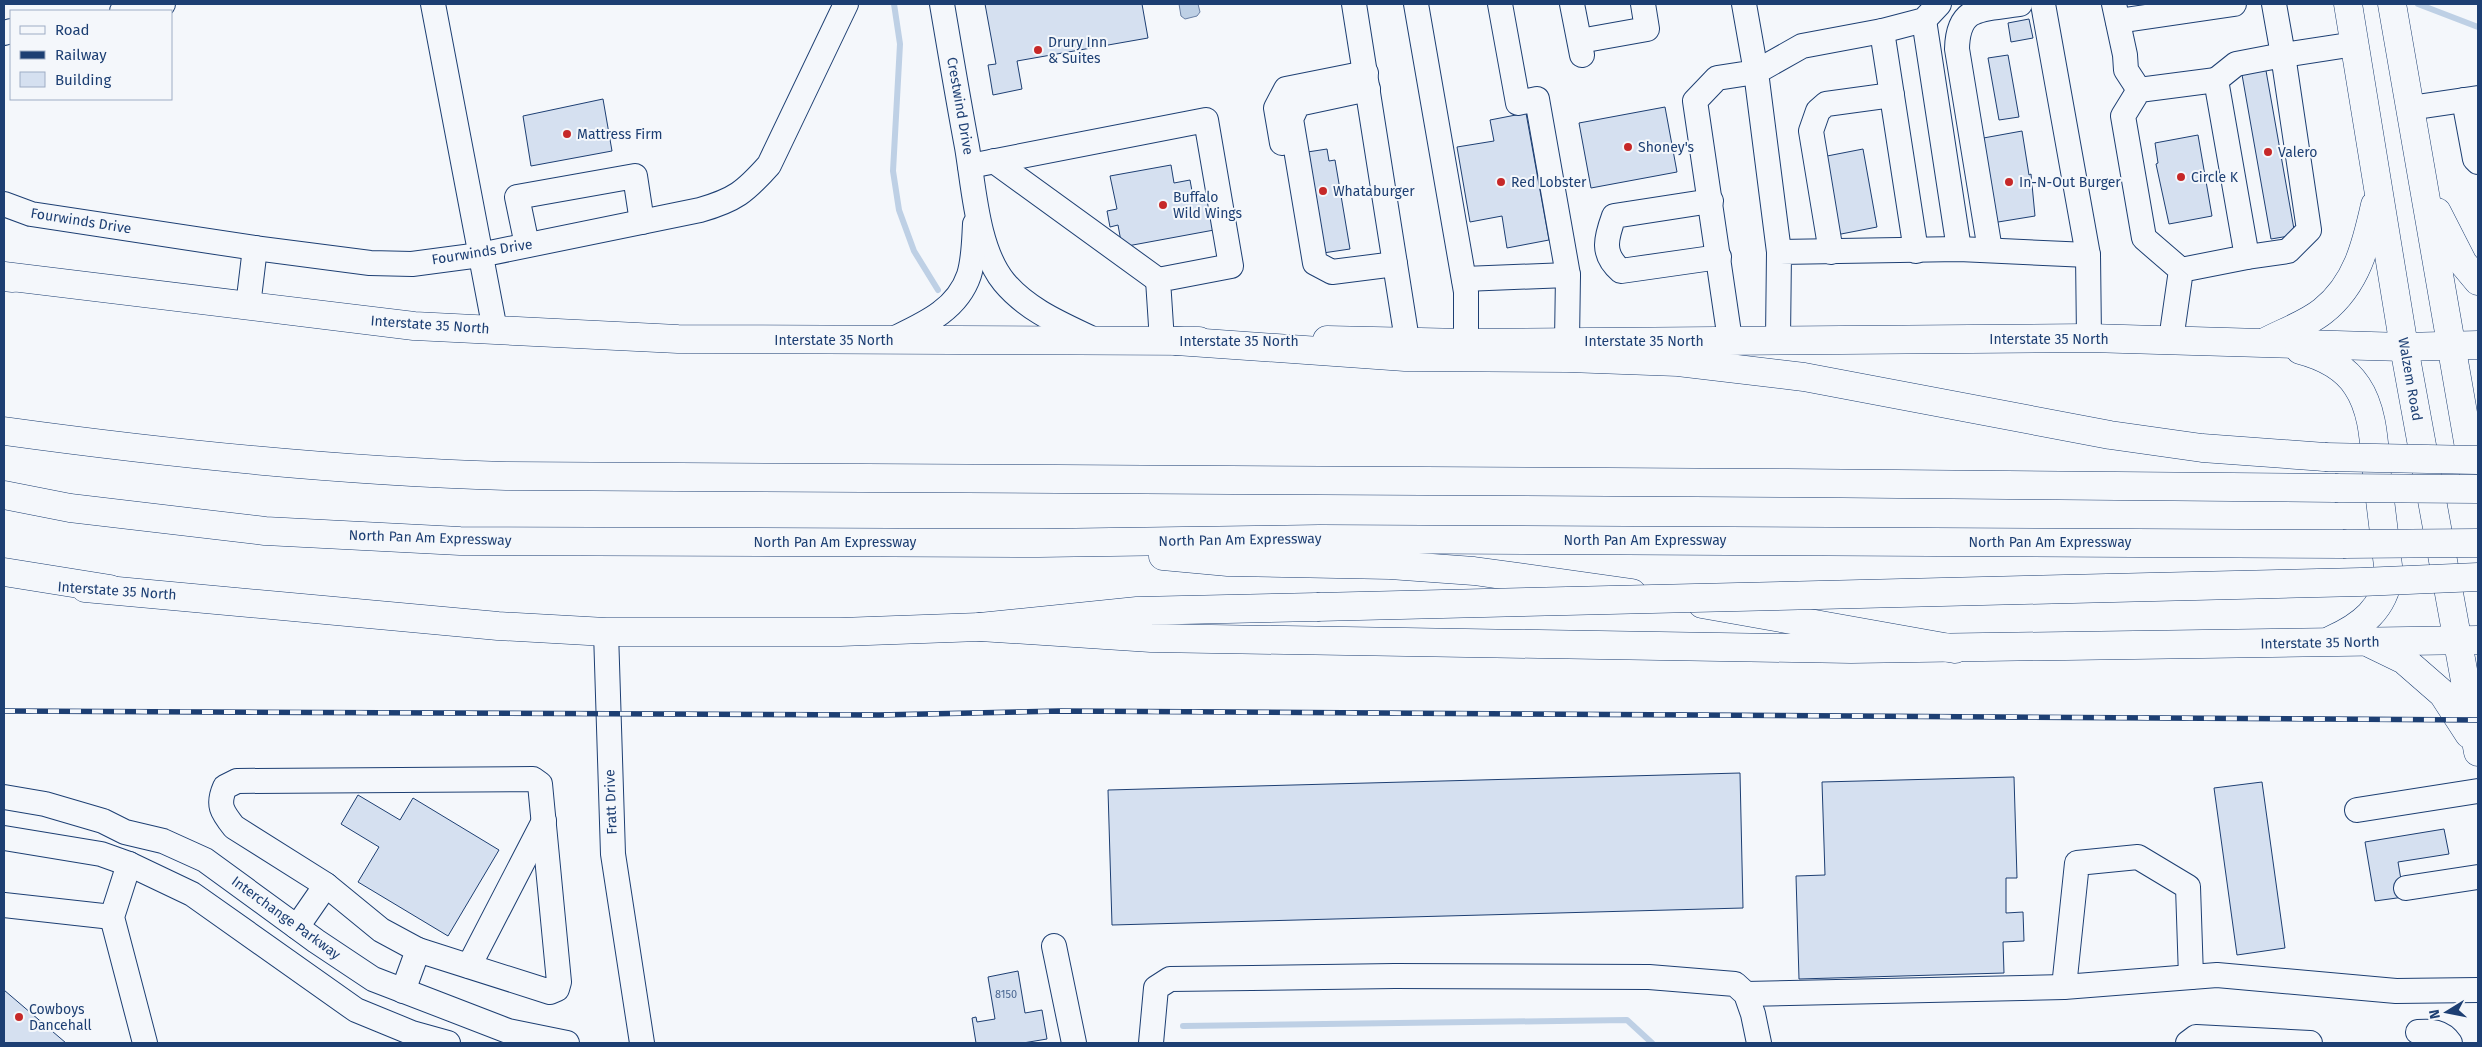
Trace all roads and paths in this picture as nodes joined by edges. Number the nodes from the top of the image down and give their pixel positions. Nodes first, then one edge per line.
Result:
1 (163, 4) edge
2 (433, 4) edge
3 (846, 4) edge
4 (942, 4) edge
5 (1354, 4) edge
6 (1416, 4) edge
7 (1500, 4) edge
8 (1572, 4) edge
9 (1643, 4) edge
10 (1744, 4) edge
11 (2020, 4) edge
12 (2043, 4) edge
13 (2234, 4) edge
14 (2274, 4) edge
15 (2348, 4) edge
16 (2392, 4) edge
17 (2186, 7) edge
18 (128, 10) edge
19 (1931, 12) edge
20 (2116, 12) edge
21 (1882, 31) junction
22 (2355, 44) junction
23 (2283, 55) junction
24 (1756, 72) junction
25 (2216, 80) junction
26 (1367, 81) junction
27 (2139, 90) junction
28 (1892, 95) junction
29 (2471, 99) edge
30 (2410, 108) junction
31 (994, 161) junction
32 (2478, 162) edge
33 (970, 166) junction
34 (2422, 177) junction
35 (2378, 191) junction
36 (1711, 201) junction
37 (4, 204) edge
38 (977, 208) junction
39 (642, 222) junction
40 (527, 245) junction
41 (255, 248) junction
42 (1959, 249) junction
43 (1990, 250) junction
44 (1916, 251) junction
45 (1779, 252) junction
46 (1831, 252) junction
47 (480, 255) junction
48 (2088, 255) junction
49 (1719, 256) junction
50 (2247, 257) junction
51 (1395, 264) junction
52 (2180, 270) junction
53 (1568, 275) junction
54 (7, 277) edge
55 (1464, 279) junction
56 (1158, 280) junction
57 (2478, 280) edge
58 (248, 306) junction
59 (495, 330) junction
60 (2089, 338) junction
61 (1778, 339) junction
62 (890, 340) junction
63 (1407, 340) junction
64 (1730, 340) junction
65 (2171, 340) junction
66 (1097, 341) junction
67 (1169, 341) junction
68 (1567, 341) junction
69 (2265, 342) junction
70 (1466, 343) junction
71 (2478, 345) edge
72 (2451, 346) junction
73 (2404, 348) junction
74 (4, 431) edge
75 (2478, 460) edge
76 (2478, 489) edge
77 (4, 495) edge
78 (2478, 498) edge
79 (4, 505) edge
80 (70, 508) junction
81 (1039, 543) junction
82 (2478, 544) edge
83 (4, 572) edge
84 (2478, 577) edge
85 (4, 584) edge
86 (110, 589) junction
87 (980, 627) junction
88 (606, 632) junction
89 (2468, 640) edge
90 (2325, 642) junction
91 (2367, 642) junction
92 (1955, 650) junction
93 (2477, 748) edge
94 (2478, 791) edge
95 (4, 797) edge
96 (2358, 810) dead end
97 (544, 821) junction
98 (4, 838) edge
99 (129, 864) junction
100 (2478, 876) edge
101 (326, 885) junction
102 (2406, 888) dead end
103 (4, 905) edge
104 (112, 917) junction
105 (297, 927) junction
106 (1054, 946) dead end
107 (418, 950) junction
108 (469, 966) junction
109 (2191, 977) junction
110 (2064, 987) junction
111 (2478, 990) edge
112 (403, 991) junction
113 (1746, 994) junction
114 (2418, 1032) dead end
115 (145, 1043) edge
116 (448, 1043) edge
117 (567, 1043) edge
118 (642, 1043) edge
119 (1074, 1043) edge
120 (1151, 1043) edge
121 (1759, 1043) edge
122 (2188, 1043) edge
123 (2310, 1043) edge
124 (2450, 1043) edge

1 - 18 street
2 - 47 street
3 - 39 street, Fourwinds Drive
4 - 33 street, Crestwind Drive
5 - 26 street
6 - 55 street
7 - 53 street
8 - 9 street
10 - 24 street
11 - 43 street
12 - 48 street
13 - 17 street
14 - 23 street
15 - 22 main road, Walzem Road
16 - 30 main road
17 - 20 street
19 - 21 street
19 - 42 street
20 - 27 street
21 - 24 street
21 - 28 street
22 - 23 street
22 - 35 main road, Walzem Road
23 - 25 street
23 - 50 street
24 - 36 street
24 - 45 street
25 - 27 street
25 - 50 street
26 - 51 street
26 - 51 street
27 - 52 street
28 - 44 street
28 - 46 street
29 - 30 street
29 - 32 street
30 - 34 main road
31 - 33 street
31 - 56 street
31 - 56 street
33 - 38 street, Crestwind Drive
34 - 57 main road
34 - 72 main road
35 - 69 main road
35 - 73 main road, Walzem Road
36 - 49 street
36 - 49 street
37 - 41 street, Fourwinds Drive
38 - 62 street, Crestwind Drive
38 - 66 street, Crestwind Drive
39 - 40 street, Fourwinds Drive
39 - 40 street
40 - 47 street, Fourwinds Drive
41 - 47 street, Fourwinds Drive
41 - 58 street
42 - 43 street
42 - 44 street
43 - 48 street
44 - 46 street
45 - 46 street
45 - 61 street
47 - 59 street
48 - 60 street
49 - 64 street
50 - 52 street
51 - 63 street
52 - 65 street
53 - 55 street
53 - 68 street
54 - 58 main road, Interstate 35 North
55 - 70 street
56 - 67 street
58 - 59 main road, Interstate 35 North
59 - 62 main road, Interstate 35 North
60 - 61 main road, Interstate 35 North
60 - 65 main road, Interstate 35 North
61 - 64 main road, Interstate 35 North
62 - 66 main road, Interstate 35 North
63 - 67 main road, Interstate 35 North
63 - 70 main road, Interstate 35 North
64 - 68 main road, Interstate 35 North
65 - 69 main road, Interstate 35 North
66 - 67 main road, Interstate 35 North
67 - 75 main road, bridge
68 - 70 main road, Interstate 35 North
69 - 73 main road, Interstate 35 North
69 - 90 main road
71 - 72 main road, Interstate 35 North
72 - 73 main road, Interstate 35 North
72 - 78 main road
73 - 89 main road, Walzem Road
74 - 76 main road, bridge
77 - 80 main road, North Pan Am Expressway
79 - 80 main road
80 - 81 main road, North Pan Am Expressway
81 - 82 main road, North Pan Am Expressway, bridge
81 - 92 main road
83 - 86 main road
84 - 87 main road, bridge
85 - 86 main road, Interstate 35 North
86 - 88 main road, Interstate 35 North
87 - 88 main road, Interstate 35 North
87 - 92 main road, Interstate 35 North
88 - 118 street, Fratt Drive
89 - 91 main road, Interstate 35 North
89 - 93 main road, Walzem Road
90 - 91 main road, Interstate 35 North
90 - 92 main road, Interstate 35 North
91 - 93 main road
94 - 96 street
95 - 105 street, Interchange Parkway
97 - 101 street
97 - 108 street
97 - 108 street
98 - 99 street
99 - 104 street
99 - 116 street
100 - 102 street
101 - 105 street
101 - 107 street
103 - 104 street
104 - 115 street
105 - 112 street, Interchange Parkway
106 - 119 street
107 - 108 street
107 - 112 street
109 - 110 street
109 - 110 street
109 - 111 street
110 - 113 street
112 - 117 street, Interchange Parkway
113 - 120 street
113 - 121 street
114 - 124 street
122 - 123 street

